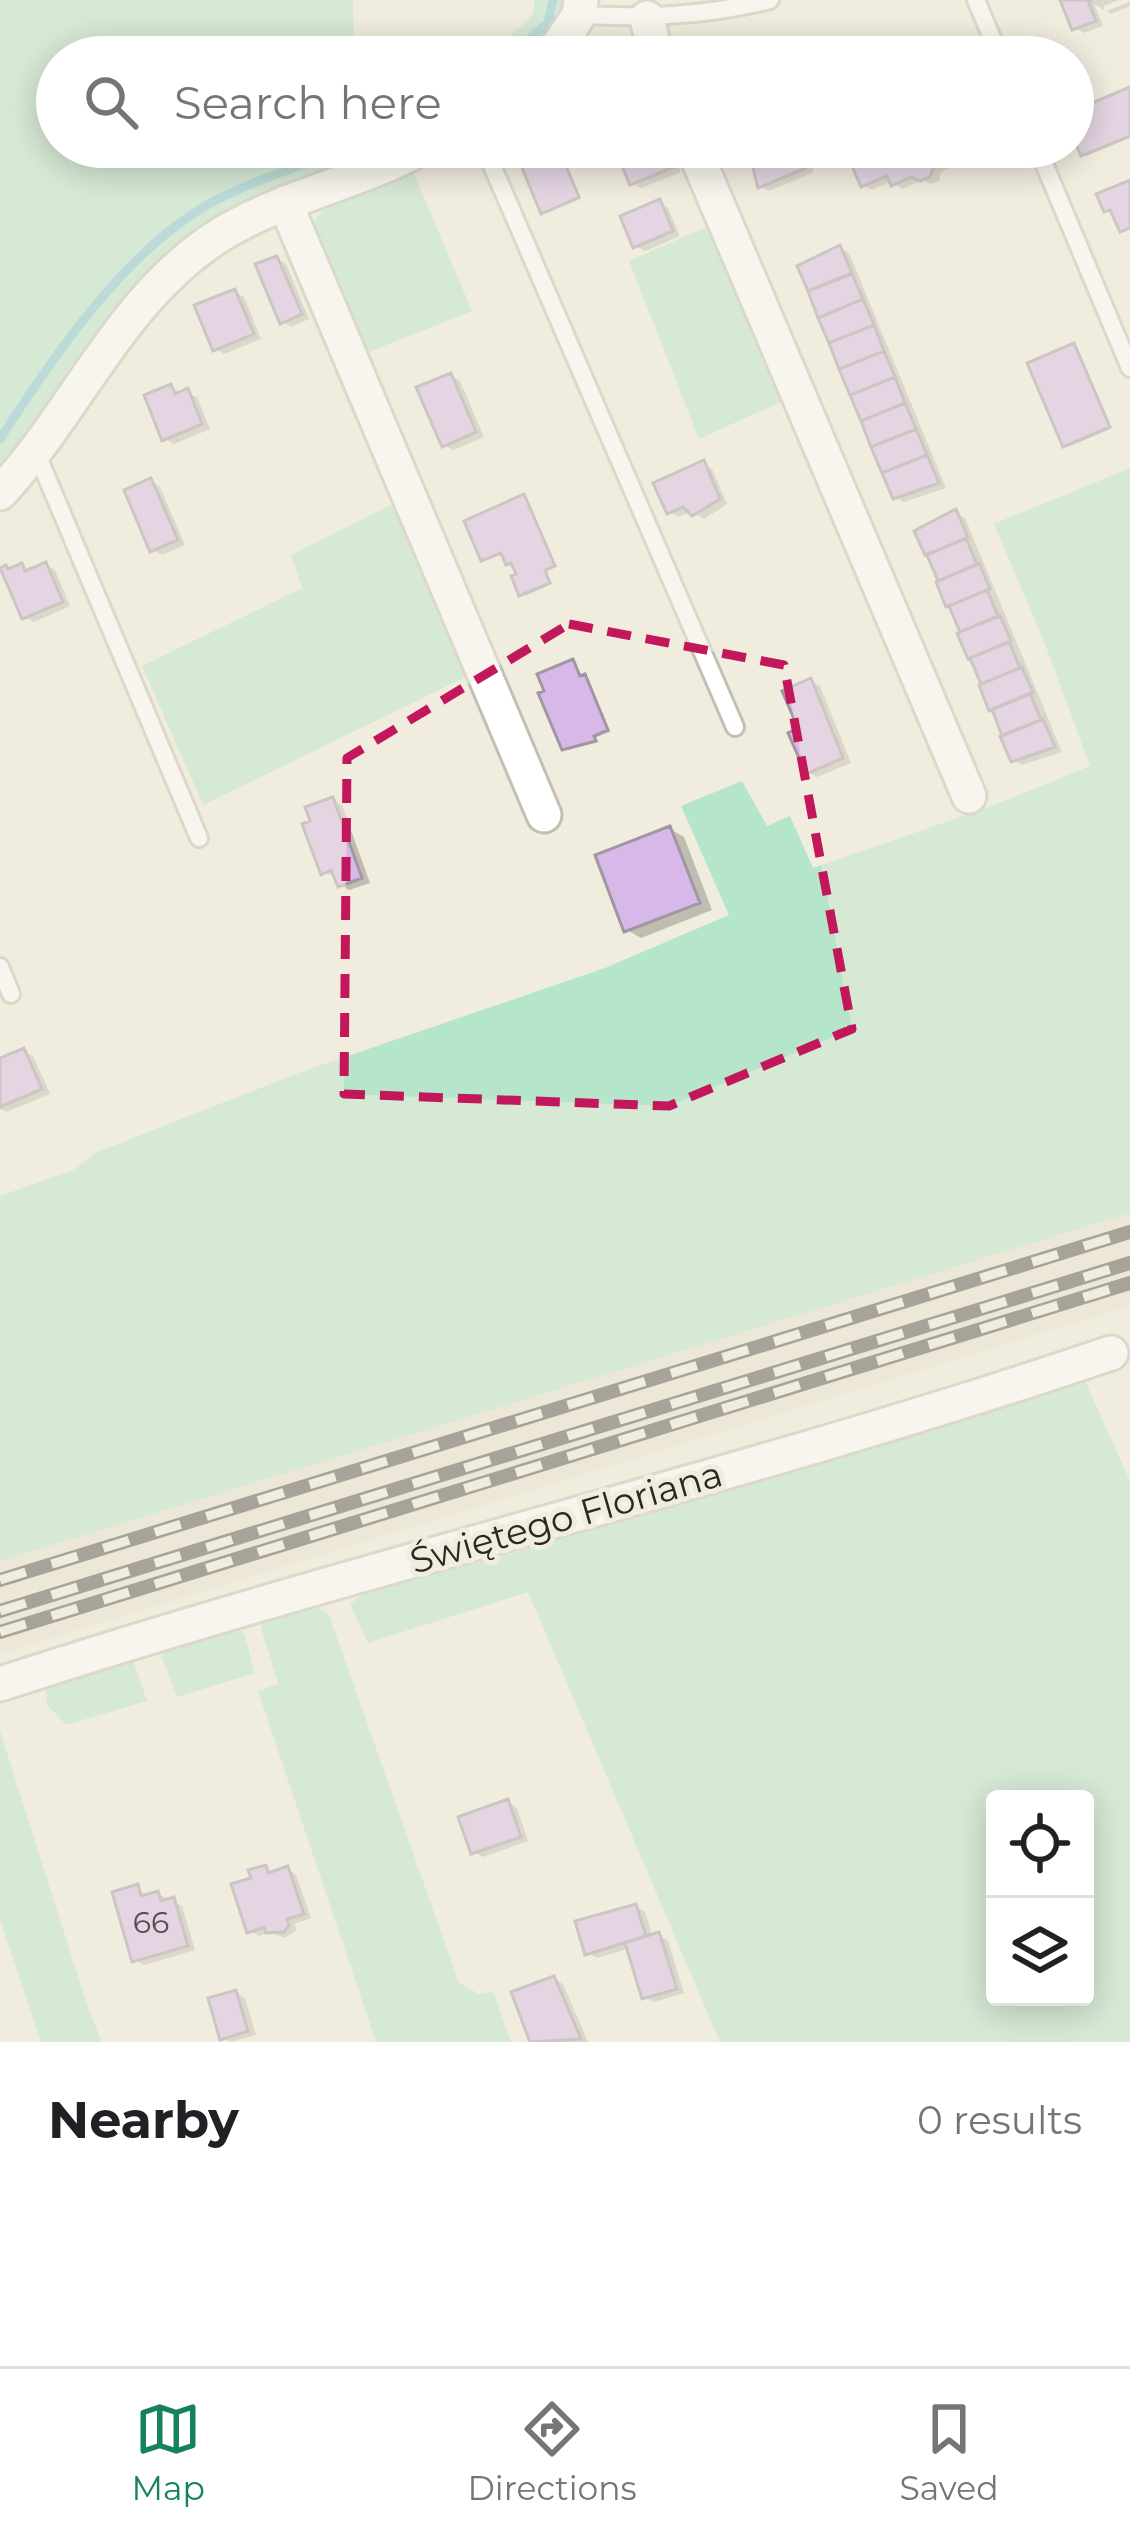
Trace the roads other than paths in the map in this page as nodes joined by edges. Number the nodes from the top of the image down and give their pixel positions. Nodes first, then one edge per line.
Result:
1 (770, 0) edge
2 (976, 0) edge
3 (580, 8) edge
4 (646, 18) junction
5 (563, 36) edge
6 (651, 36) edge
7 (991, 36) edge
8 (371, 168) edge
9 (493, 168) edge
10 (702, 168) edge
11 (1046, 168) edge
12 (285, 203) junction
13 (1130, 368) edge
14 (35, 451) junction
15 (0, 493) edge
16 (735, 727) dead end
17 (969, 796) dead end
18 (544, 815) dead end
19 (199, 838) dead end
20 (0, 967) edge
21 (11, 994) dead end
22 (1120, 1350) edge
23 (0, 1684) edge

1 - 4 lane
2 - 7 lane
3 - 4 lane
3 - 5 street
4 - 6 street
8 - 12 street
9 - 16 lane
10 - 17 street
11 - 13 lane
12 - 14 street
12 - 18 street
14 - 15 street
14 - 19 lane
20 - 21 lane
22 - 23 street, Świętego Floriana

